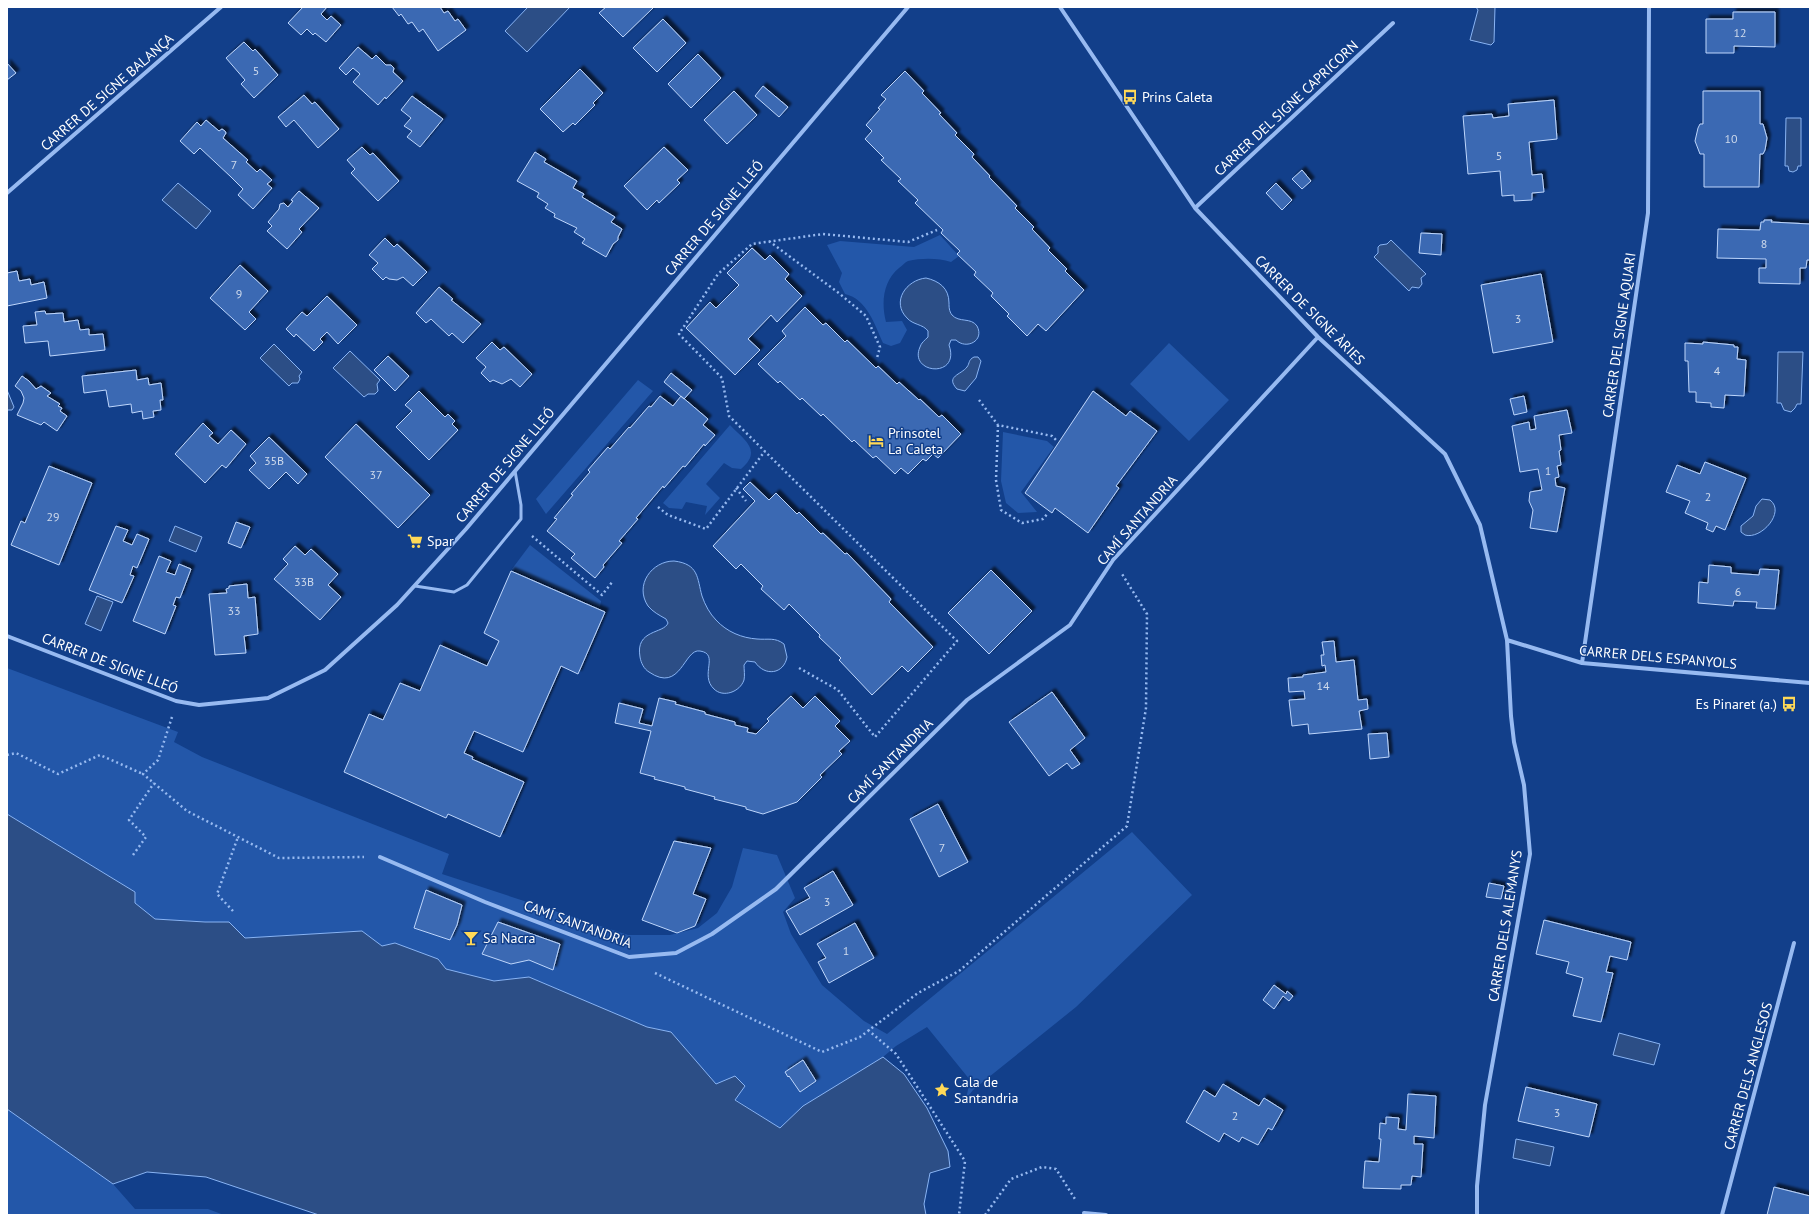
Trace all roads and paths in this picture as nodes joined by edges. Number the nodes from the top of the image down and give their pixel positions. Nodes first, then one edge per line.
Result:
1 (221, 7) edge
2 (908, 7) edge
3 (1060, 7) edge
4 (1649, 7) edge
5 (1393, 23) dead end
6 (7, 193) edge
7 (1195, 208) junction
8 (937, 230) dead end
9 (769, 240) junction
10 (1318, 337) junction
11 (877, 358) dead end
12 (979, 400) dead end
13 (998, 425) junction
14 (1056, 440) dead end
15 (765, 451) junction
16 (514, 470) junction
17 (736, 488) junction
18 (746, 500) dead end
19 (658, 506) dead end
20 (1048, 513) dead end
21 (532, 536) dead end
22 (1113, 560) junction
23 (613, 580) dead end
24 (415, 586) junction
25 (7, 636) edge
26 (1507, 640) junction
27 (1582, 663) junction
28 (799, 668) dead end
29 (1810, 683) edge
30 (176, 701) junction
31 (7, 754) edge
32 (143, 774) junction
33 (154, 783) junction
34 (238, 837) junction
35 (133, 855) dead end
36 (380, 857) joint
37 (233, 911) dead end
38 (1794, 943) dead end
39 (648, 955) junction
40 (868, 1030) junction
41 (1084, 1213) joint
42 (959, 1215) edge
43 (985, 1215) edge
44 (1106, 1215) edge
45 (1477, 1215) edge
46 (1722, 1215) edge

1 - 6 street, CARRER DE SIGNE BALANÇA
2 - 16 street, CARRER DE SIGNE LLEÓ
3 - 7 street, CARRER DE SIGNE ÀRIES
4 - 27 street, CARRER DEL SIGNE AQUARI
5 - 7 street, CARRER DEL SIGNE CAPRICORN
7 - 10 street, CARRER DE SIGNE ÀRIES
8 - 9 path
9 - 11 path
9 - 15 path
10 - 22 street, CAMÍ SANTANDRIA
10 - 26 street, CARRER DE SIGNE ÀRIES
12 - 13 path
13 - 14 path
13 - 20 path
15 - 17 path
15 - 28 path
16 - 24 street, CARRER DE SIGNE LLEÓ
16 - 24 lane
17 - 18 path
17 - 19 path
21 - 23 path
22 - 39 street, CAMÍ SANTANDRIA
22 - 40 path
24 - 30 street, CARRER DE SIGNE LLEÓ
25 - 30 street, CARRER DE SIGNE LLEÓ
26 - 27 street, CARRER DELS ESPANYOLS
26 - 45 street, CARRER DELS ALEMANYS
27 - 29 street, CARRER DELS ESPANYOLS
30 - 32 path
31 - 32 path
32 - 33 path
33 - 34 path
33 - 35 path
34 - 36 path
34 - 37 path
36 - 39 street, CAMÍ SANTANDRIA
38 - 46 street, CARRER DELS ANGLESOS
39 - 40 path
40 - 42 path
41 - 43 path
41 - 44 street

